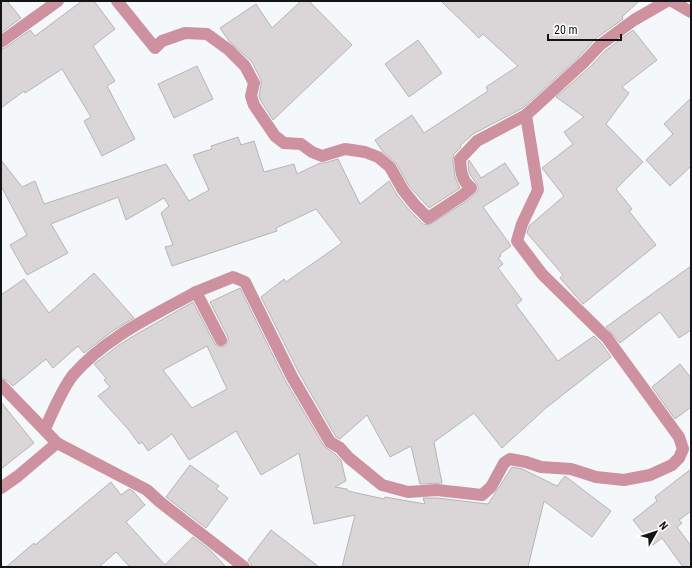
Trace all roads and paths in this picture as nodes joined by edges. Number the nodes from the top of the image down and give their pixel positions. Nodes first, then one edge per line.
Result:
1 (58, 1) edge
2 (117, 1) edge
3 (667, 1) edge
4 (672, 1) edge
5 (691, 12) edge
6 (1, 42) edge
7 (526, 115) junction
8 (196, 292) junction
9 (221, 340) dead end
10 (1, 385) edge
11 (45, 429) junction
12 (57, 443) junction
13 (1, 488) edge
14 (244, 567) edge

1 - 6 street
2 - 7 street
3 - 7 street
4 - 5 street
7 - 8 street
8 - 9 street
8 - 11 street
10 - 11 street
11 - 12 street
12 - 13 street
12 - 14 street

